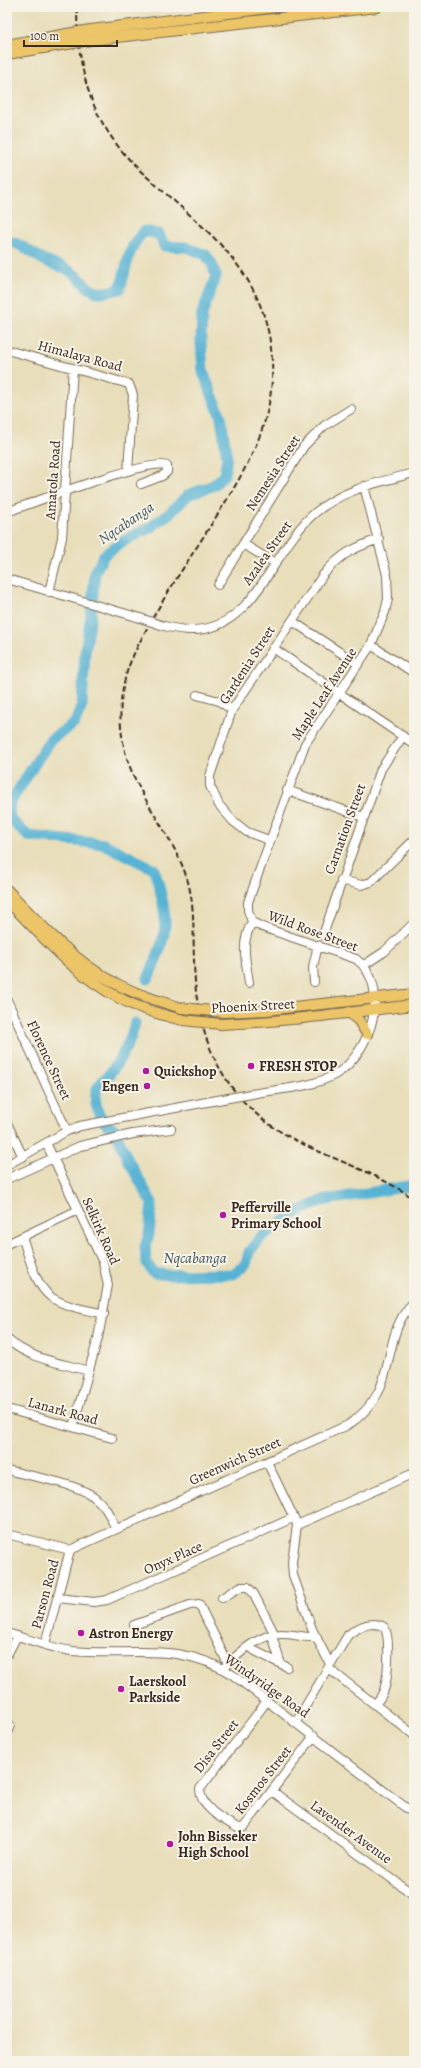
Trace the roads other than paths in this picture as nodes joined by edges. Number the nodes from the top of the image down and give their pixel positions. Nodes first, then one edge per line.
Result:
1 (276, 7) edge
2 (377, 7) edge
3 (362, 8) edge
4 (91, 35) junction
5 (67, 39) junction
6 (7, 45) edge
7 (7, 54) edge
8 (7, 350) edge
9 (73, 368) junction
10 (351, 409) dead end
11 (128, 471) junction
12 (414, 473) edge
13 (140, 484) dead end
14 (364, 486) junction
15 (65, 491) junction
16 (7, 512) edge
17 (379, 539) junction
18 (244, 544) junction
19 (274, 563) junction
20 (7, 579) edge
21 (218, 585) dead end
22 (49, 592) junction
23 (292, 620) junction
24 (371, 645) junction
25 (273, 648) junction
26 (358, 664) junction
27 (414, 673) edge
28 (338, 694) junction
29 (196, 695) dead end
30 (232, 710) junction
31 (403, 736) junction
32 (414, 744) edge
33 (287, 790) junction
34 (363, 817) junction
35 (269, 840) junction
36 (414, 840) edge
37 (341, 880) junction
38 (7, 890) edge
39 (7, 900) edge
40 (252, 922) junction
41 (414, 923) edge
42 (323, 935) dead end
43 (48, 936) junction
44 (318, 945) junction
45 (364, 965) junction
46 (314, 982) dead end
47 (249, 983) dead end
48 (414, 994) edge
49 (375, 998) junction
50 (7, 1000) edge
51 (414, 1004) edge
52 (376, 1009) junction
53 (350, 1012) junction
54 (367, 1034) junction
55 (7, 1123) edge
56 (171, 1129) dead end
57 (67, 1131) junction
58 (46, 1143) junction
59 (23, 1157) junction
60 (52, 1158) junction
61 (7, 1165) edge
62 (7, 1179) edge
63 (78, 1210) junction
64 (22, 1237) junction
65 (7, 1244) edge
66 (414, 1302) edge
67 (104, 1314) junction
68 (7, 1339) edge
69 (89, 1371) junction
70 (7, 1410) edge
71 (73, 1427) junction
72 (112, 1438) dead end
73 (266, 1462) junction
74 (7, 1470) edge
75 (414, 1473) edge
76 (295, 1521) junction
77 (115, 1528) junction
78 (7, 1534) edge
79 (70, 1550) junction
80 (58, 1598) junction
81 (222, 1598) dead end
82 (134, 1625) dead end
83 (7, 1633) edge
84 (273, 1635) junction
85 (17, 1636) junction
86 (316, 1637) junction
87 (45, 1644) junction
88 (249, 1646) junction
89 (7, 1655) edge
90 (226, 1666) junction
91 (329, 1666) junction
92 (267, 1701) junction
93 (375, 1704) junction
94 (296, 1722) junction
95 (10, 1725) dead end
96 (7, 1734) edge
97 (414, 1735) edge
98 (314, 1736) junction
99 (272, 1791) junction
100 (414, 1814) edge
101 (228, 1822) joint
102 (414, 1895) edge

1 - 4 main road
2 - 3 main road
3 - 4 main road
4 - 5 main road, bridge
5 - 6 main road
5 - 7 main road
8 - 9 street, Himalaya Road
9 - 11 street, Himalaya Road
9 - 15 street, Amatola Road
10 - 18 street, Nemesia Street
11 - 13 street
11 - 15 street
12 - 14 street, Azalea Street
14 - 17 street, Maple Leaf Avenue
14 - 19 street, Azalea Street
15 - 16 street
15 - 22 street, Amatola Road
17 - 23 street, Gardenia Street
17 - 24 street, Maple Leaf Avenue
18 - 19 street
18 - 21 street, Nemesia Street
19 - 22 street, Azalea Street, bridge
20 - 22 street
23 - 25 street, Gardenia Street
23 - 26 street
24 - 26 street, Maple Leaf Avenue
24 - 27 street
25 - 28 street
25 - 30 street, Gardenia Street
26 - 28 street, Maple Leaf Avenue
28 - 31 street
28 - 33 street, Maple Leaf Avenue
29 - 30 street
30 - 35 street, Gardenia Street
31 - 32 street
31 - 34 street, Carnation Street
33 - 34 street
33 - 35 street, Maple Leaf Avenue
34 - 37 street, Carnation Street
35 - 40 street, Maple Leaf Avenue
36 - 37 street
37 - 42 street, Carnation Street
38 - 43 main road
39 - 43 main road
40 - 44 street, Wild Rose Street
40 - 47 street
41 - 45 street, Wild Rose Street
43 - 49 main road, Phoenix Street, bridge
43 - 53 main road, Phoenix Street, bridge
44 - 45 street, Wild Rose Street
44 - 46 street
45 - 49 street, Wild Rose Street
48 - 49 main road, Phoenix Street
49 - 52 street, Wild Rose Street
50 - 57 street, Florence Street
51 - 52 main road, Phoenix Street
52 - 53 main road, Phoenix Street
52 - 54 street
53 - 54 main road
54 - 57 street, bridge
55 - 59 street
56 - 60 street
57 - 58 street
58 - 59 street
58 - 60 street, Selkirk Road
59 - 61 street
60 - 62 street
60 - 63 street, Selkirk Road
63 - 64 street
63 - 67 street, Selkirk Road
64 - 65 street
64 - 67 street
66 - 73 street, Greenwich Street
67 - 69 street, Selkirk Road
68 - 69 street
69 - 71 street, Selkirk Road
70 - 71 street, Lanark Road
71 - 72 street, Lanark Road
73 - 76 street
73 - 77 street, Greenwich Street
74 - 77 street
75 - 76 street, Onyx Place
76 - 80 street, Onyx Place
76 - 86 street
77 - 79 street, Greenwich Street
78 - 79 street
79 - 80 street, Parson Road
80 - 87 street, Parson Road
81 - 84 street
82 - 90 street
83 - 85 street, Windyridge Road
84 - 86 street
84 - 88 street
84 - 88 street
85 - 87 street, Windyridge Road
85 - 89 street
86 - 91 street
87 - 90 street, Windyridge Road
88 - 90 street
90 - 92 street, Windyridge Road
91 - 93 street
91 - 93 street
91 - 94 street
92 - 94 street, Windyridge Road
92 - 101 street, Disa Street
93 - 97 street
94 - 98 street, Windyridge Road
95 - 96 street
98 - 99 street, Kosmos Street
98 - 100 street, Windyridge Road
99 - 101 street, Kosmos Street
99 - 102 street, Lavender Avenue

